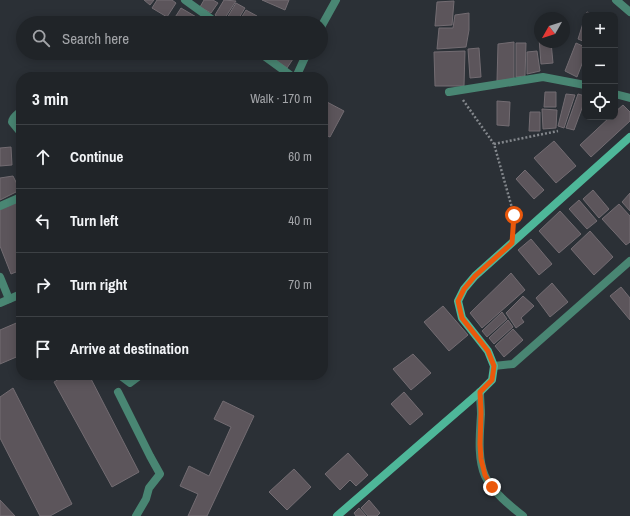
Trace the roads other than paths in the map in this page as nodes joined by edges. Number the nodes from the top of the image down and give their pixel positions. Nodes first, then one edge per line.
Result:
1 (185, 0) edge
2 (336, 0) edge
3 (616, 0) edge
4 (630, 12) edge
5 (208, 16) edge
6 (327, 16) edge
7 (270, 60) edge
8 (304, 60) edge
9 (288, 72) edge
10 (298, 72) edge
11 (582, 84) edge
12 (453, 92) road end
13 (618, 95) edge
14 (630, 98) edge
15 (16, 116) edge
16 (16, 127) edge
17 (630, 137) edge
18 (16, 199) edge
19 (0, 206) edge
20 (630, 260) edge
21 (0, 277) edge
22 (16, 296) edge
23 (9, 299) junction
24 (0, 303) edge
25 (494, 366) junction
26 (125, 380) edge
27 (135, 380) edge
28 (118, 392) dead end
29 (480, 392) junction
30 (136, 516) edge
31 (337, 516) edge
32 (523, 516) edge

1 - 5 street
2 - 6 street
3 - 4 street
7 - 9 street
8 - 10 street
11 - 12 street
13 - 14 street
15 - 16 street
17 - 25 street
18 - 19 street
20 - 25 street
21 - 23 street
22 - 23 street
23 - 24 street
25 - 29 street
26 - 27 lane
28 - 30 street
29 - 31 street
29 - 32 street

